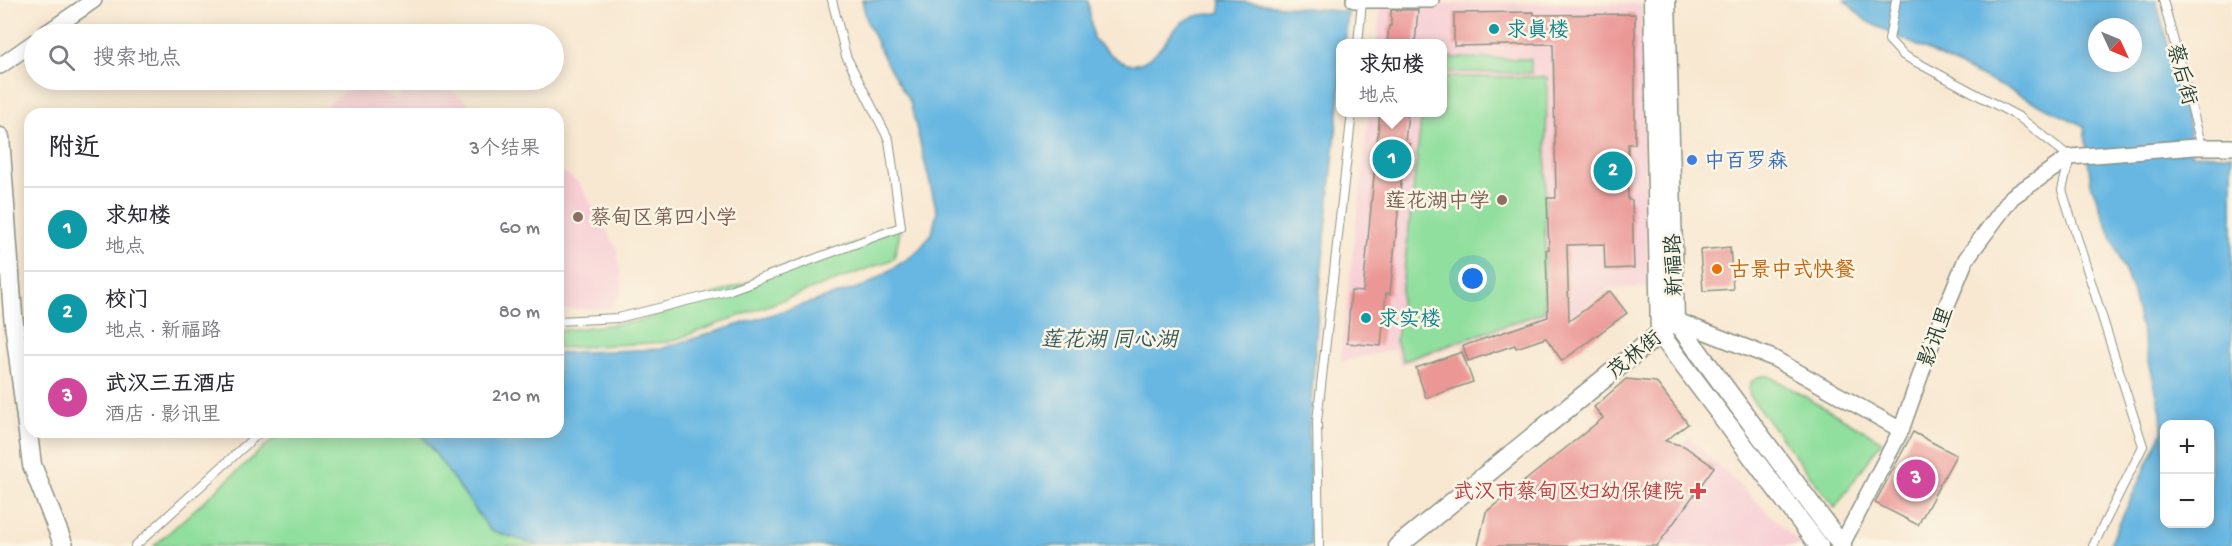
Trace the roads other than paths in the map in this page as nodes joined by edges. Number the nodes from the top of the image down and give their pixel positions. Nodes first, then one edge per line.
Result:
1 (94, 0) edge
2 (832, 0) edge
3 (1354, 0) edge
4 (1431, 0) edge
5 (1653, 0) edge
6 (1666, 0) edge
7 (1896, 0) edge
8 (2163, 0) edge
9 (1362, 1) edge
10 (59, 24) edge
11 (1358, 39) edge
12 (24, 49) edge
13 (0, 66) edge
14 (1351, 117) edge
15 (0, 137) edge
16 (2198, 147) junction
17 (2232, 147) edge
18 (2070, 157) junction
19 (564, 321) edge
20 (1675, 321) junction
21 (1660, 334) junction
22 (24, 402) edge
23 (1901, 430) junction
24 (29, 438) edge
25 (253, 438) edge
26 (64, 546) edge
27 (135, 546) edge
28 (1319, 546) edge
29 (1398, 546) edge
30 (1819, 546) edge
31 (1842, 546) edge
32 (2093, 546) edge

1 - 10 street
2 - 19 lane
3 - 9 street
4 - 9 street
5 - 21 street, 新福路
6 - 20 street, 新福路
7 - 18 lane
8 - 16 lane, 蔡后街
9 - 11 lane
12 - 13 street
14 - 28 lane
15 - 22 street
16 - 17 street
16 - 18 street
18 - 23 street, 影讯里
18 - 32 lane
20 - 21 street, 茂林街
20 - 23 street, 茂林街
20 - 31 street, 新福路
21 - 29 street, 茂林街
21 - 30 street
23 - 31 street, 影讯里
24 - 26 street
25 - 27 lane

